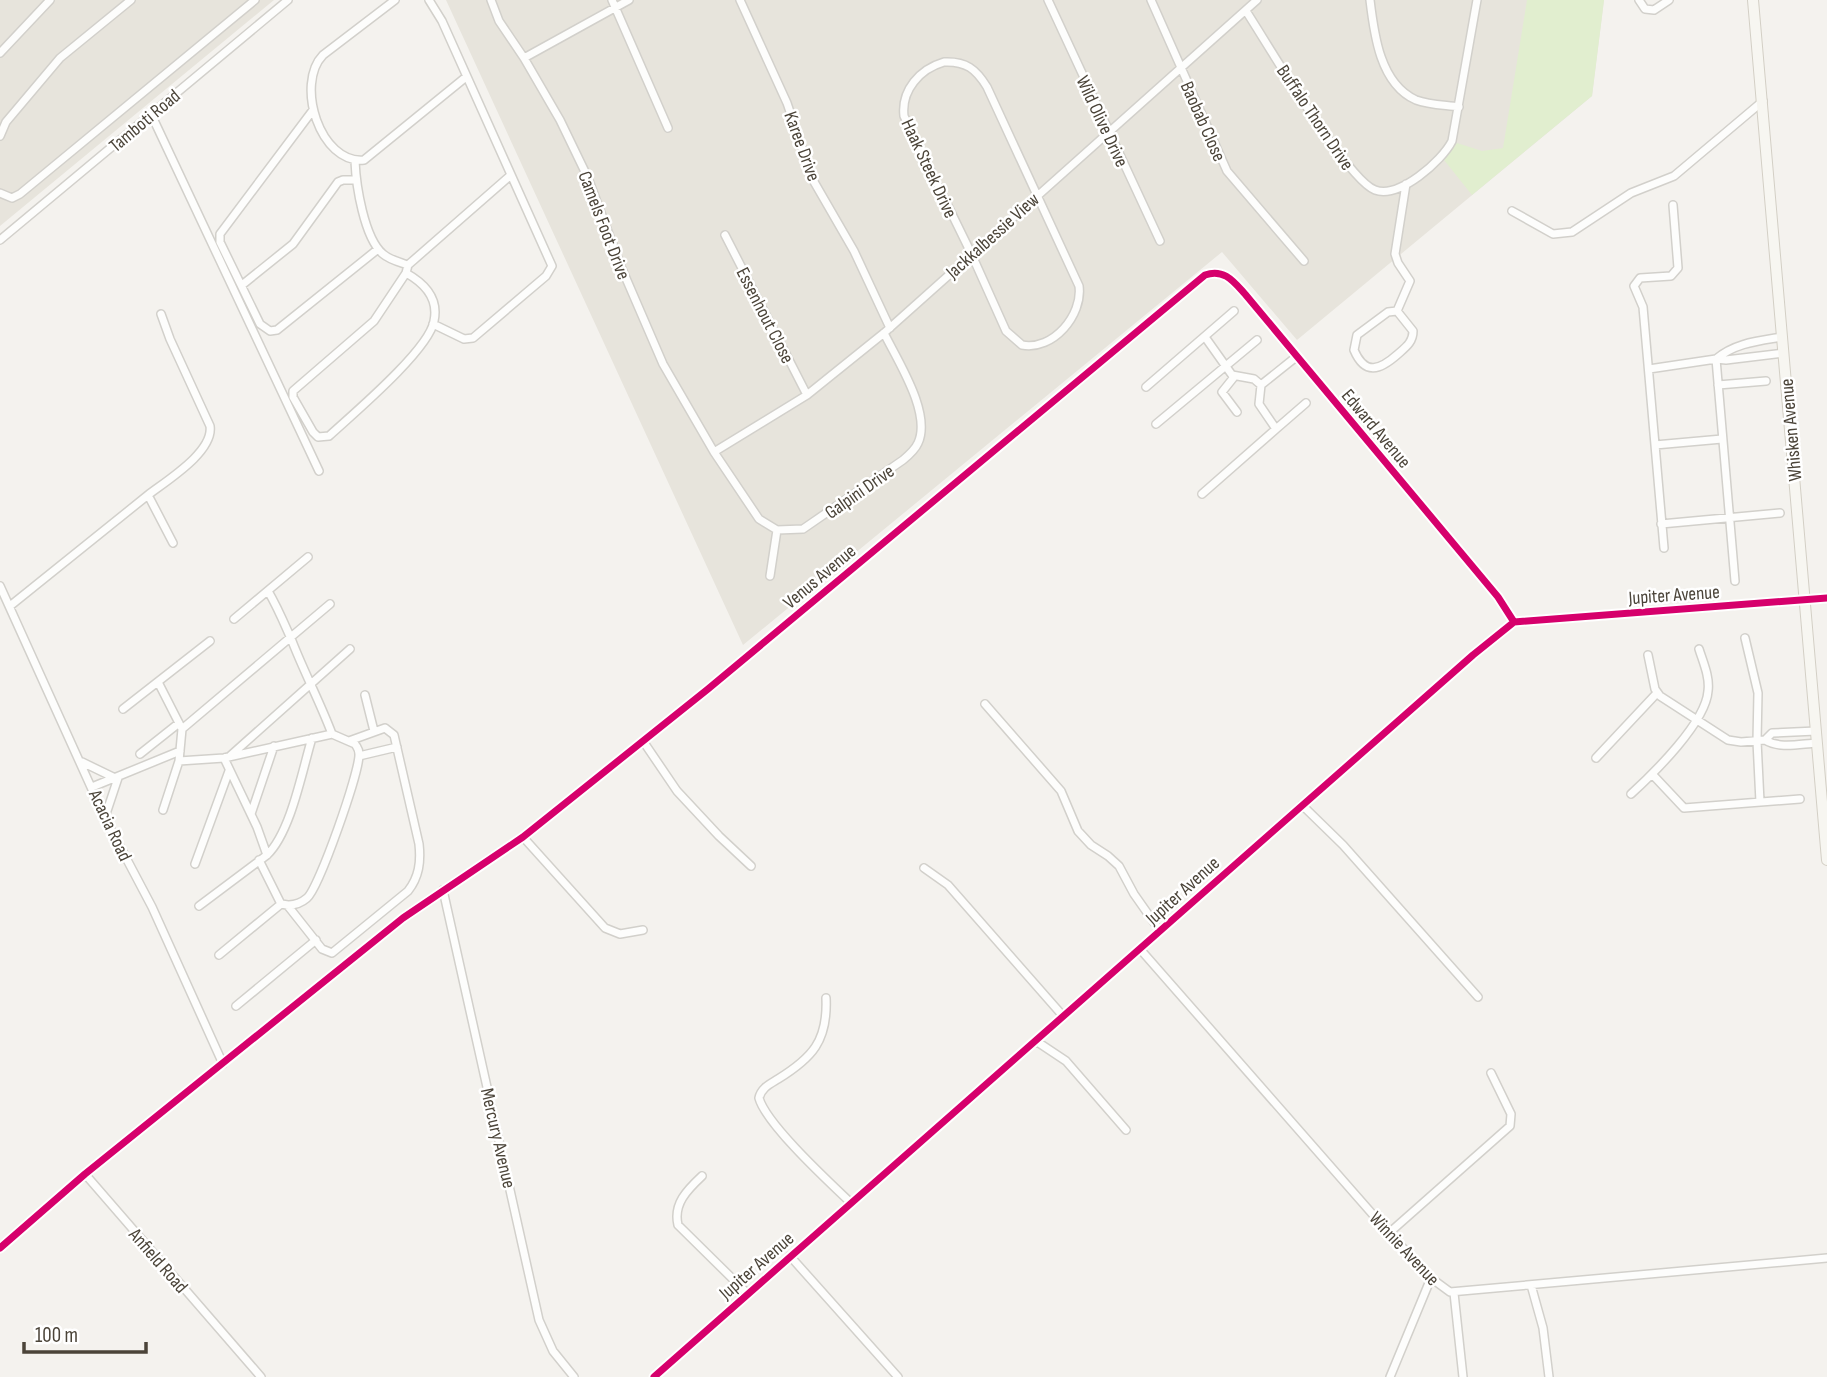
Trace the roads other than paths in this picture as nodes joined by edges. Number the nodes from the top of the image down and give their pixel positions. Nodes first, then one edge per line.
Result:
1 (50, 0) edge
2 (131, 0) edge
3 (288, 0) edge
4 (395, 0) edge
5 (429, 0) edge
6 (491, 0) edge
7 (629, 0) edge
8 (740, 0) edge
9 (1048, 0) edge
10 (1151, 0) edge
11 (1257, 0) edge
12 (1370, 0) edge
13 (1477, 0) edge
14 (1639, 0) edge
15 (1669, 0) edge
16 (1754, 0) edge
17 (253, 1) edge
18 (614, 4) edge
19 (1246, 11) junction
20 (0, 54) edge
21 (524, 58) junction
22 (1180, 68) junction
23 (466, 77) junction
24 (1763, 101) junction
25 (1459, 107) junction
26 (313, 110) junction
27 (151, 114) junction
28 (668, 128) dead end
29 (1108, 132) junction
30 (0, 136) edge
31 (355, 161) junction
32 (511, 175) junction
33 (356, 180) junction
34 (1406, 184) junction
35 (0, 193) edge
36 (1035, 196) junction
37 (1673, 205) dead end
38 (1512, 211) dead end
39 (725, 235) dead end
40 (0, 240) edge
41 (1160, 241) dead end
42 (378, 248) junction
43 (971, 253) junction
44 (1304, 261) dead end
45 (407, 270) junction
46 (1205, 275) joint
47 (242, 285) junction
48 (1396, 310) junction
49 (1234, 311) dead end
50 (161, 314) dead end
51 (433, 324) junction
52 (887, 330) junction
53 (1205, 337) junction
54 (1782, 337) junction
55 (1257, 340) dead end
56 (1784, 353) junction
57 (1296, 357) junction
58 (1716, 359) junction
59 (1226, 367) junction
60 (1649, 369) junction
61 (1234, 377) junction
62 (1766, 382) dead end
63 (1261, 385) junction
64 (1718, 385) junction
65 (1146, 387) dead end
66 (807, 394) junction
67 (1306, 402) dead end
68 (1237, 412) dead end
69 (1156, 424) dead end
70 (1276, 429) junction
71 (1723, 439) junction
72 (1655, 445) junction
73 (714, 452) junction
74 (319, 471) dead end
75 (1202, 494) dead end
76 (148, 495) junction
77 (1780, 513) dead end
78 (1730, 518) junction
79 (1661, 524) junction
80 (777, 530) junction
81 (173, 543) dead end
82 (1664, 548) dead end
83 (308, 556) dead end
84 (770, 576) dead end
85 (1735, 581) dead end
86 (0, 586) edge
87 (268, 591) junction
88 (1827, 598) edge
89 (1805, 600) junction
90 (330, 604) dead end
91 (10, 606) junction
92 (234, 619) dead end
93 (1514, 622) junction
94 (290, 639) junction
95 (1745, 639) dead end
96 (210, 641) dead end
97 (351, 649) dead end
98 (1699, 649) dead end
99 (1648, 655) dead end
100 (159, 682) junction
101 (312, 682) junction
102 (1657, 693) junction
103 (365, 695) dead end
104 (985, 704) dead end
105 (123, 709) dead end
106 (1697, 720) junction
107 (180, 726) junction
108 (374, 731) junction
109 (1816, 731) junction
110 (1794, 732) junction
111 (332, 734) junction
112 (312, 738) junction
113 (643, 740) junction
114 (1761, 740) junction
115 (349, 741) junction
116 (1817, 743) junction
117 (1794, 745) junction
118 (274, 746) junction
119 (397, 747) junction
120 (180, 751) junction
121 (140, 754) dead end
122 (359, 756) junction
123 (227, 757) junction
124 (1596, 758) dead end
125 (179, 761) junction
126 (81, 762) junction
127 (229, 771) junction
128 (1652, 774) junction
129 (116, 778) junction
130 (92, 787) junction
131 (1631, 794) dead end
132 (1800, 799) dead end
133 (1760, 802) junction
134 (1302, 805) junction
135 (163, 810) dead end
136 (251, 814) junction
137 (104, 818) junction
138 (523, 837) junction
139 (267, 855) junction
140 (259, 860) junction
141 (1827, 860) edge
142 (195, 864) dead end
143 (751, 866) dead end
144 (924, 868) dead end
145 (443, 890) junction
146 (285, 905) junction
147 (199, 906) dead end
148 (643, 930) dead end
149 (1160, 931) junction
150 (316, 940) junction
151 (1140, 949) junction
152 (219, 955) dead end
153 (1478, 997) dead end
154 (826, 998) dead end
155 (236, 1006) dead end
156 (1063, 1016) junction
157 (1036, 1041) junction
158 (223, 1065) junction
159 (1492, 1073) dead end
160 (1126, 1130) dead end
161 (85, 1174) junction
162 (702, 1176) dead end
163 (851, 1203) junction
164 (1389, 1233) junction
165 (0, 1248) edge
166 (790, 1256) junction
167 (1827, 1258) edge
168 (1431, 1279) junction
169 (1531, 1285) junction
170 (1454, 1293) junction
171 (748, 1294) junction
172 (261, 1377) edge
173 (574, 1377) edge
174 (654, 1377) edge
175 (898, 1377) edge
176 (1390, 1377) edge
177 (1463, 1377) edge
178 (1549, 1377) edge

1 - 20 street
2 - 30 street
3 - 27 street, Tamboti Road
4 - 26 street
5 - 23 street
6 - 21 street, Camels Foot Drive
7 - 18 street
8 - 52 street, Karee Drive
9 - 29 street, Wild Olive Drive
10 - 22 street, Baobab Close
11 - 19 street, Jackkalbessie View
12 - 25 street
13 - 25 street, Buffalo Thorn Drive
14 - 15 street
16 - 24 street, Whisken Avenue
17 - 35 street
18 - 21 street
18 - 28 street
19 - 22 street, Jackkalbessie View
19 - 34 street, Buffalo Thorn Drive
21 - 73 street, Camels Foot Drive
22 - 29 street, Jackkalbessie View
22 - 44 street, Baobab Close
23 - 31 street
23 - 32 street
24 - 38 street
24 - 54 street, Whisken Avenue
25 - 34 street, Buffalo Thorn Drive
26 - 31 street
26 - 47 street
27 - 40 street, Tamboti Road
27 - 74 street
29 - 36 street, Jackkalbessie View
29 - 41 street, Wild Olive Drive
31 - 33 street
32 - 45 street
32 - 51 street
33 - 42 street
33 - 47 street
34 - 48 street
36 - 43 street, Jackkalbessie View
36 - 43 street, Haak Steek Drive
36 - 43 street, Haak Steek Drive
37 - 60 street
39 - 66 street, Essenhout Close
42 - 45 street
42 - 47 street
43 - 52 street, Jackkalbessie View
45 - 51 street
45 - 51 street
46 - 57 street, Edward Avenue
46 - 113 street, Venus Avenue
48 - 48 street
49 - 53 street
50 - 76 street
52 - 66 street, Jackkalbessie View
52 - 80 street, Galpini Drive
53 - 59 street
53 - 65 street
54 - 56 street, Whisken Avenue
54 - 58 street
55 - 59 street
56 - 58 street
56 - 89 street, Whisken Avenue
57 - 63 street
57 - 93 street, Edward Avenue
58 - 60 street
58 - 64 street
59 - 61 street
59 - 69 street
60 - 72 street
61 - 63 street
61 - 68 street
62 - 64 street
63 - 70 street
64 - 71 street
66 - 73 street, Jackkalbessie View
67 - 70 street
70 - 75 street
71 - 72 street
71 - 78 street
72 - 79 street
73 - 80 street
76 - 81 street
76 - 91 street
77 - 78 street
78 - 79 street
78 - 85 street
79 - 82 street
80 - 84 street
83 - 87 street
86 - 91 street, Acacia Road
87 - 92 street
87 - 94 street
88 - 89 street, Jupiter Avenue
89 - 93 street, Jupiter Avenue
89 - 109 street, Whisken Avenue
90 - 94 street
91 - 126 street, Acacia Road
93 - 134 street, Jupiter Avenue
94 - 101 street
94 - 107 street
95 - 114 street
96 - 100 street
97 - 101 street
98 - 106 street
99 - 102 street
100 - 105 street
100 - 107 street
101 - 111 street
101 - 123 street
102 - 106 street
102 - 124 street
103 - 108 street
104 - 149 street
106 - 114 street
106 - 128 street
107 - 120 street
107 - 121 street
108 - 115 street
108 - 119 street
109 - 110 street
109 - 116 street, Whisken Avenue
110 - 114 street
110 - 117 street
111 - 112 street
111 - 115 street
112 - 118 street
112 - 139 street
113 - 138 street, Venus Avenue
113 - 143 street
114 - 117 street
114 - 133 street
115 - 122 street
116 - 117 street
116 - 141 street, Whisken Avenue
118 - 123 street
118 - 136 street
119 - 122 street
119 - 150 street
120 - 125 street
120 - 129 street
122 - 146 street
123 - 125 street
123 - 127 street
125 - 135 street
126 - 129 street
126 - 130 street, Acacia Road
127 - 136 street
127 - 142 street
128 - 131 street
128 - 133 street
129 - 130 street
129 - 137 street
130 - 137 street, Acacia Road
132 - 133 street
134 - 149 street, Jupiter Avenue
134 - 153 street
136 - 139 street
137 - 158 street, Acacia Road
138 - 145 street, Venus Avenue
138 - 148 street
139 - 140 street
140 - 146 street
140 - 147 street
144 - 156 street
145 - 158 street, Venus Avenue
145 - 173 street, Mercury Avenue
146 - 150 street
146 - 152 street
149 - 151 street, Jupiter Avenue
150 - 155 street
151 - 156 street, Jupiter Avenue
151 - 164 street, Winnie Avenue
154 - 163 street
156 - 157 street, Jupiter Avenue
157 - 160 street
157 - 163 street, Jupiter Avenue
158 - 161 street, Venus Avenue
159 - 164 street
161 - 165 street, Venus Avenue
161 - 172 street, Anfield Road
162 - 171 street
163 - 166 street, Jupiter Avenue
164 - 168 street, Winnie Avenue
166 - 171 street, Jupiter Avenue
166 - 175 street
167 - 169 street, Winnie Avenue
168 - 170 street, Winnie Avenue
168 - 176 street
169 - 170 street, Winnie Avenue
169 - 178 street
170 - 177 street
171 - 174 street, Jupiter Avenue

